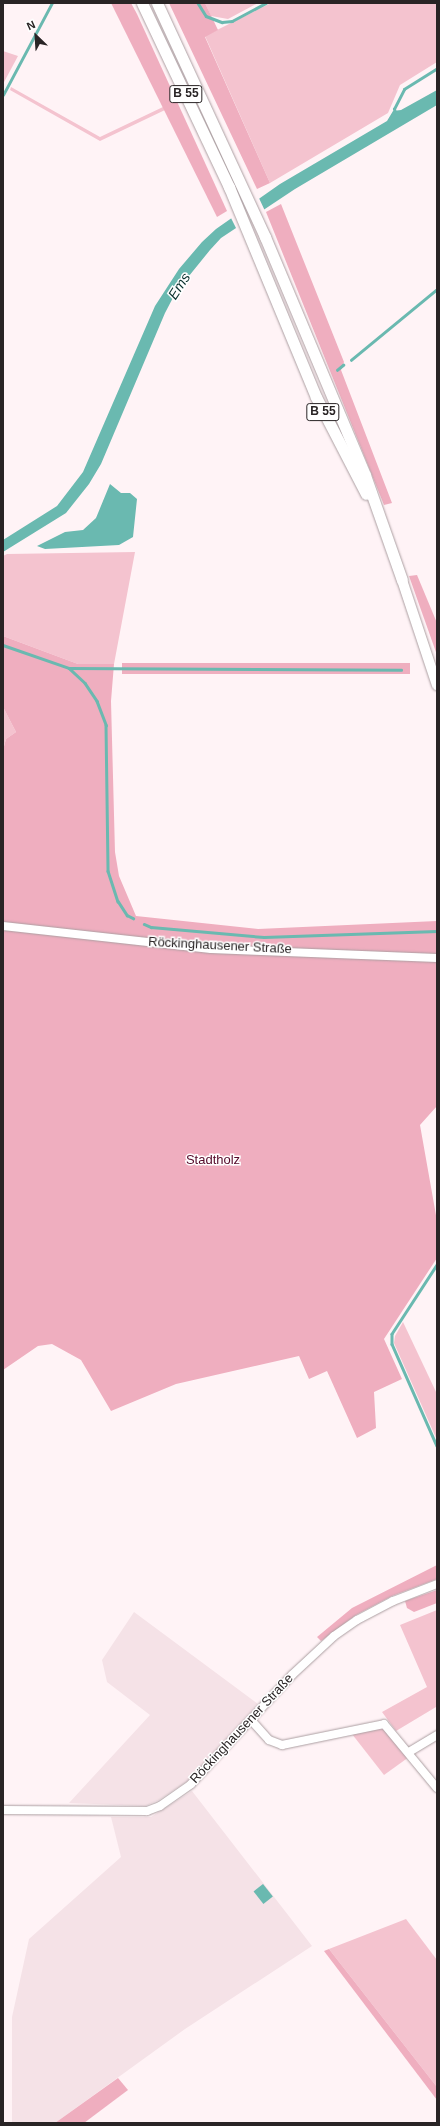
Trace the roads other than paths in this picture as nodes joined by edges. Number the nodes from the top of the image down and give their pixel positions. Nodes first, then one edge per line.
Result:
1 (142, 3) edge
2 (157, 3) edge
3 (381, 523) junction
4 (402, 580) joint
5 (437, 685) edge
6 (3, 926) edge
7 (437, 958) edge
8 (437, 1584) edge
9 (251, 1720) junction
10 (437, 1735) edge
11 (409, 1752) junction
12 (437, 1788) edge
13 (3, 1810) edge

1 - 3 highway, B 55
2 - 3 highway, B 55
3 - 4 highway, B 55
4 - 5 main road, B 55
6 - 7 street, Röckinghausener Straße
8 - 9 street, Röckinghausener Straße
9 - 11 street
9 - 13 street, Röckinghausener Straße
10 - 11 street
11 - 12 street

